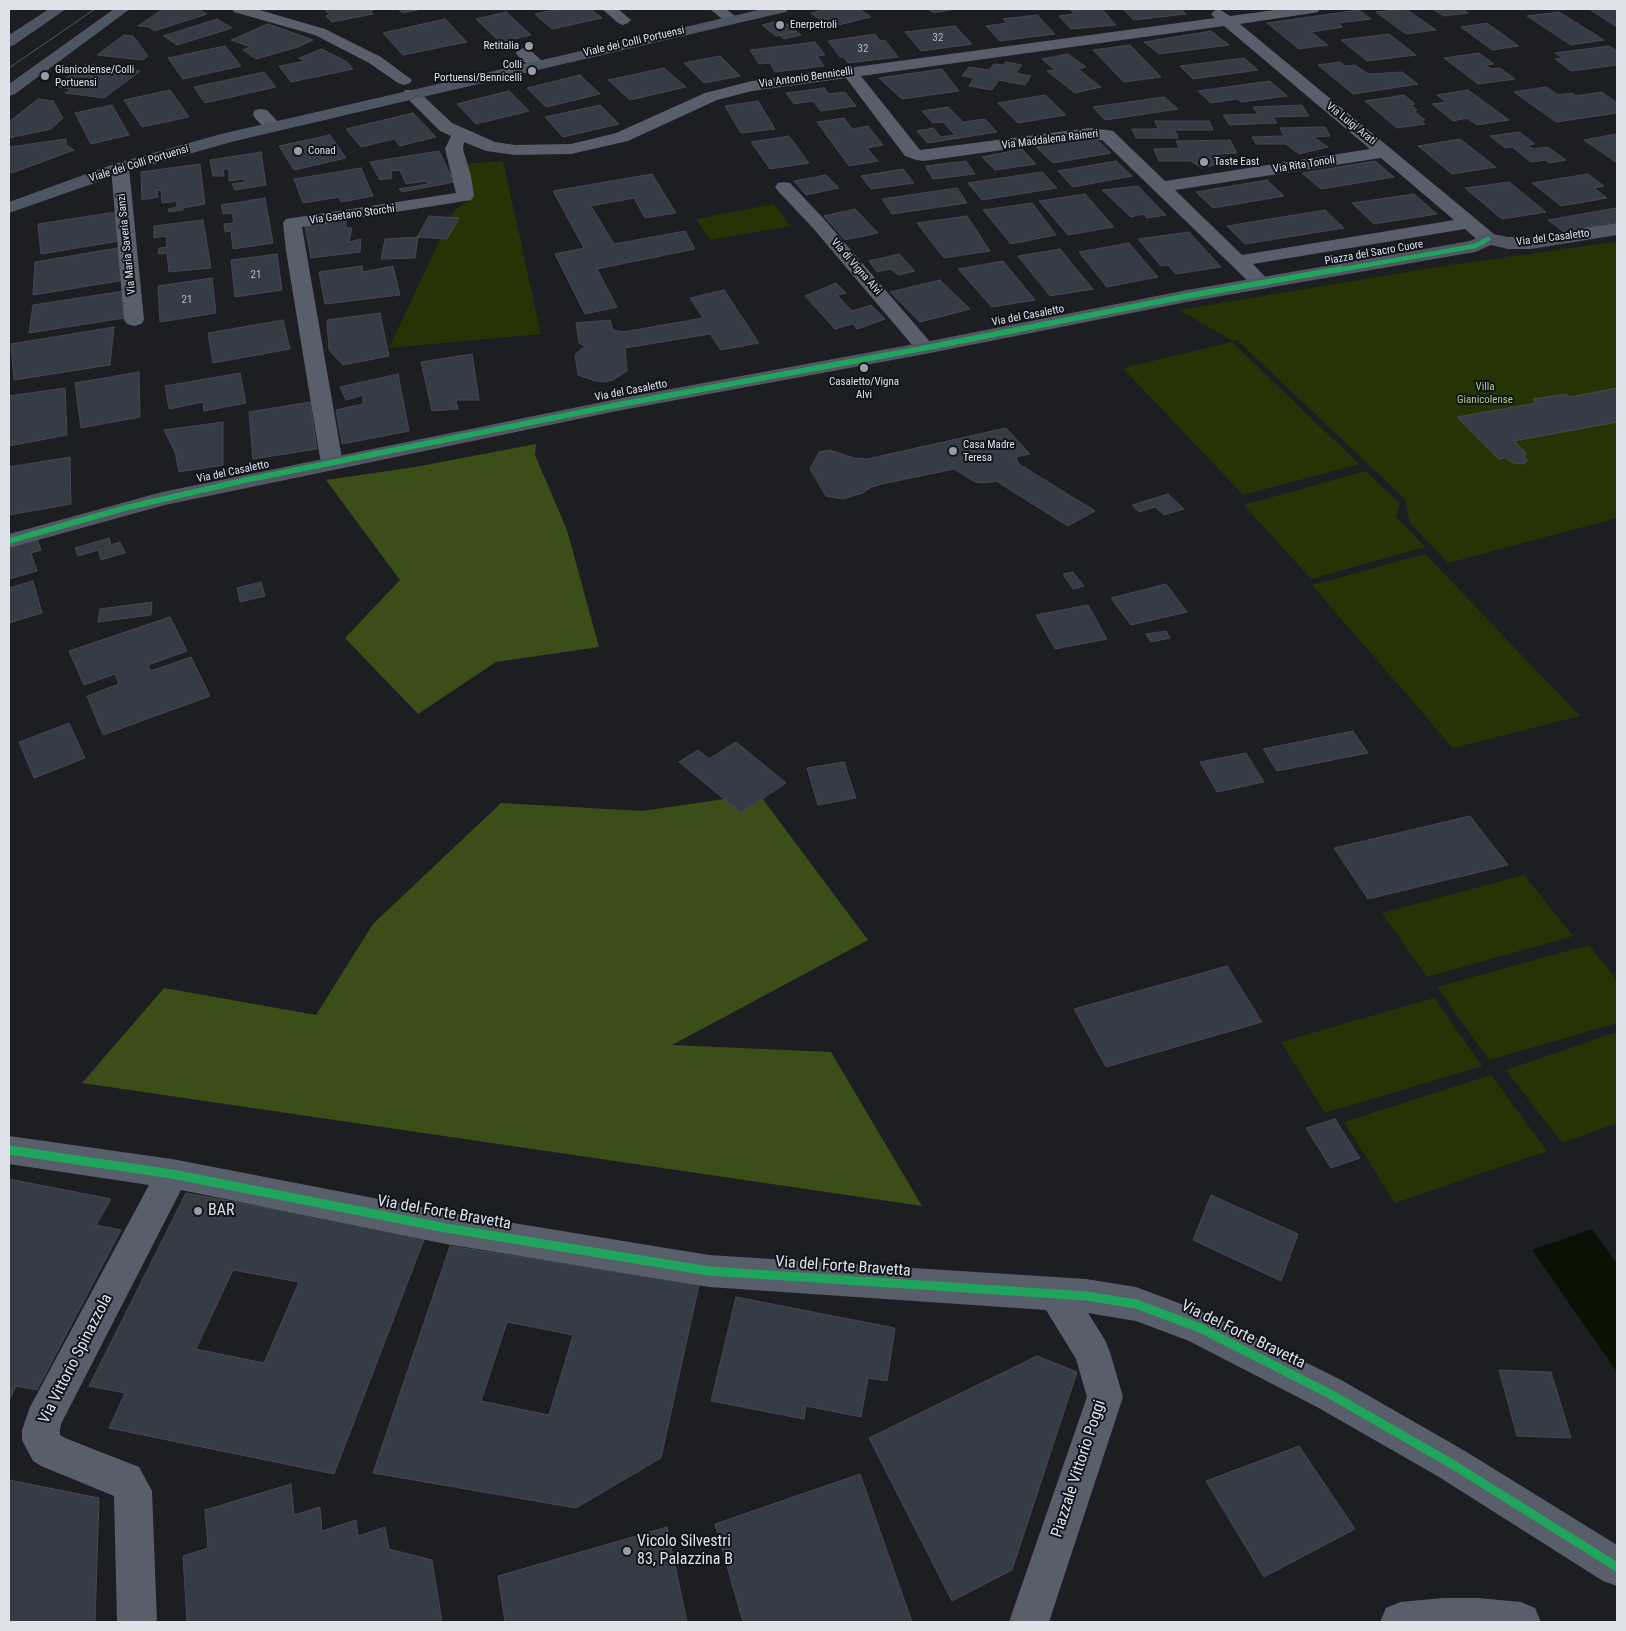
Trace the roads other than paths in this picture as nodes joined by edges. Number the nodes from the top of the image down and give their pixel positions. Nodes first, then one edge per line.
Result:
1 (59, 9) edge
2 (123, 9) edge
3 (239, 9) edge
4 (609, 9) edge
5 (717, 9) edge
6 (781, 9) edge
7 (1213, 9) edge
8 (1313, 9) edge
9 (623, 20) dead end
10 (732, 20) junction
11 (1227, 20) junction
12 (9, 42) edge
13 (570, 42) dead end
14 (542, 48) dead end
15 (524, 53) junction
16 (505, 57) dead end
17 (536, 64) junction
18 (850, 72) junction
19 (422, 76) dead end
20 (382, 85) dead end
21 (408, 86) junction
22 (9, 91) edge
23 (270, 116) junction
24 (205, 128) dead end
25 (462, 136) junction
26 (148, 144) dead end
27 (1386, 152) junction
28 (114, 162) junction
29 (784, 187) dead end
30 (1163, 187) junction
31 (9, 208) edge
32 (1470, 224) junction
33 (1617, 229) edge
34 (1488, 239) junction
35 (1239, 261) junction
36 (1261, 283) junction
37 (134, 320) dead end
38 (925, 348) junction
39 (331, 458) dead end
40 (9, 541) edge
41 (9, 1150) edge
42 (172, 1174) junction
43 (1056, 1294) junction
44 (1617, 1567) edge
45 (137, 1622) edge
46 (1030, 1622) edge
47 (1400, 1622) edge
48 (1521, 1622) edge

1 - 12 main road
2 - 22 main road
3 - 21 street, Via Antonio Bennicelli
4 - 9 street
5 - 10 street, Viale dei Colli Portuensi
5 - 13 main road, Viale dei Colli Portuensi
6 - 10 main road, Viale dei Colli Portuensi
7 - 11 street, Via Luigi Arati
8 - 11 street, Via Antonio Bennicelli
10 - 17 main road, Viale dei Colli Portuensi
11 - 18 street, Via Antonio Bennicelli
11 - 27 street, Via Luigi Arati
14 - 15 main road
15 - 16 main road
15 - 17 street
17 - 21 main road, Viale dei Colli Portuensi
18 - 25 street, Via Antonio Bennicelli
18 - 30 street, Via Maddalena Raineri
19 - 21 main road, Viale dei Colli Portuensi
20 - 21 main road, Viale dei Colli Portuensi
21 - 23 main road, Viale dei Colli Portuensi
21 - 25 street, Via Antonio Bennicelli
23 - 24 main road, Viale dei Colli Portuensi
23 - 28 main road, Viale dei Colli Portuensi
25 - 39 street, Via Gaetano Storchi
26 - 28 main road, Viale dei Colli Portuensi
27 - 30 street, Via Rita Tonoli
27 - 32 street, Via Luigi Arati
28 - 31 main road, Viale dei Colli Portuensi
28 - 37 street, Via Maria Saveria Sanzi
29 - 38 street, Via di Vigna Alvi
30 - 35 street, Via Maddalena Raineri
32 - 34 street, Via Luigi Arati
32 - 35 street, Piazza del Sacro Cuore
33 - 34 street, Via del Casaletto
34 - 36 street, Piazza del Sacro Cuore
35 - 36 street, Via Maddalena Raineri
36 - 38 street, Via del Casaletto
38 - 40 street, Via del Casaletto
41 - 42 street, Via del Forte Bravetta
42 - 43 street, Via del Forte Bravetta
42 - 45 street, Via Vittorio Spinazzola
43 - 44 street, Via del Forte Bravetta
43 - 46 street, Piazzale Vittorio Poggi
47 - 48 street

